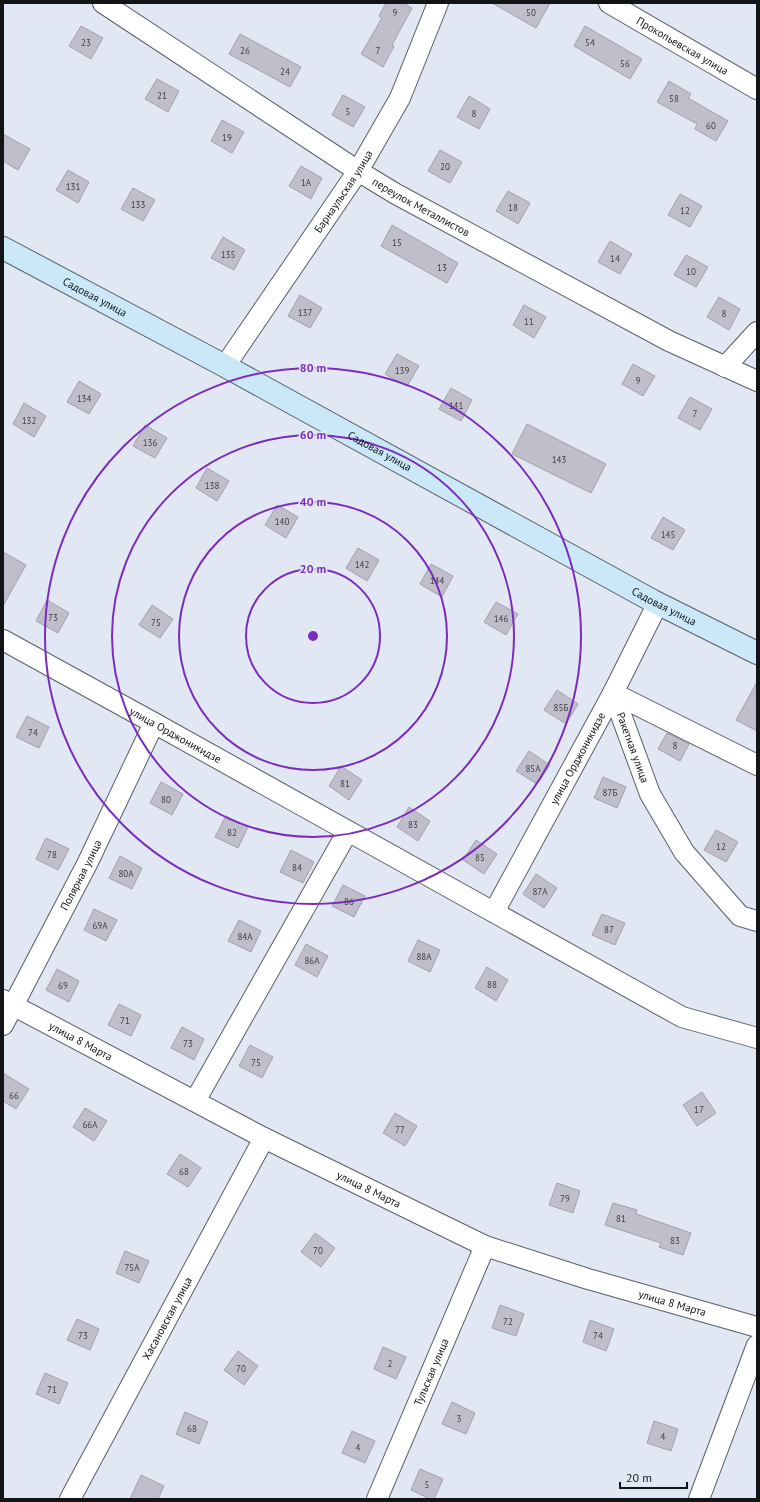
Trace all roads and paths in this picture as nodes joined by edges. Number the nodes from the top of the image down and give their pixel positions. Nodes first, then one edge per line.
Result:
1 (103, 3) edge
2 (438, 3) edge
3 (609, 3) edge
4 (757, 89) edge
5 (358, 171) junction
6 (3, 248) edge
7 (757, 332) edge
8 (225, 366) junction
9 (725, 366) junction
10 (757, 381) edge
11 (658, 603) junction
12 (3, 640) edge
13 (757, 653) edge
14 (613, 693) junction
15 (154, 723) junction
16 (757, 765) edge
17 (348, 831) junction
18 (494, 912) junction
19 (757, 921) edge
20 (9, 1003) edge
21 (3, 1025) edge
22 (757, 1038) edge
23 (195, 1101) junction
24 (264, 1138) junction
25 (486, 1246) junction
26 (757, 1327) edge
27 (757, 1345) edge
28 (70, 1499) edge
29 (377, 1499) edge
30 (699, 1499) edge

1 - 5 street, переулок Металлистов
2 - 5 street, Барнаульская улица
3 - 4 street, Прокопьевская улица
5 - 8 street, Барнаульская улица
5 - 9 street, переулок Металлистов
6 - 8 street, Садовая улица
7 - 9 street
8 - 11 street, Садовая улица
9 - 10 street, переулок Металлистов
11 - 13 street, Садовая улица
11 - 14 street, улица Орджоникидзе
12 - 15 street, улица Орджоникидзе
14 - 16 street, Ракетная улица
14 - 18 street, улица Орджоникидзе
14 - 19 street, Ракетная улица
15 - 17 street, улица Орджоникидзе
15 - 20 street, Полярная улица
17 - 18 street, улица Орджоникидзе
17 - 23 street
18 - 22 street, улица Орджоникидзе
20 - 21 street, Полярная улица
20 - 23 street, улица 8 Марта
23 - 24 street, улица 8 Марта
24 - 25 street, улица 8 Марта
24 - 28 street, Хасановская улица
25 - 26 street, улица 8 Марта
25 - 29 street, Тульская улица
27 - 30 street

